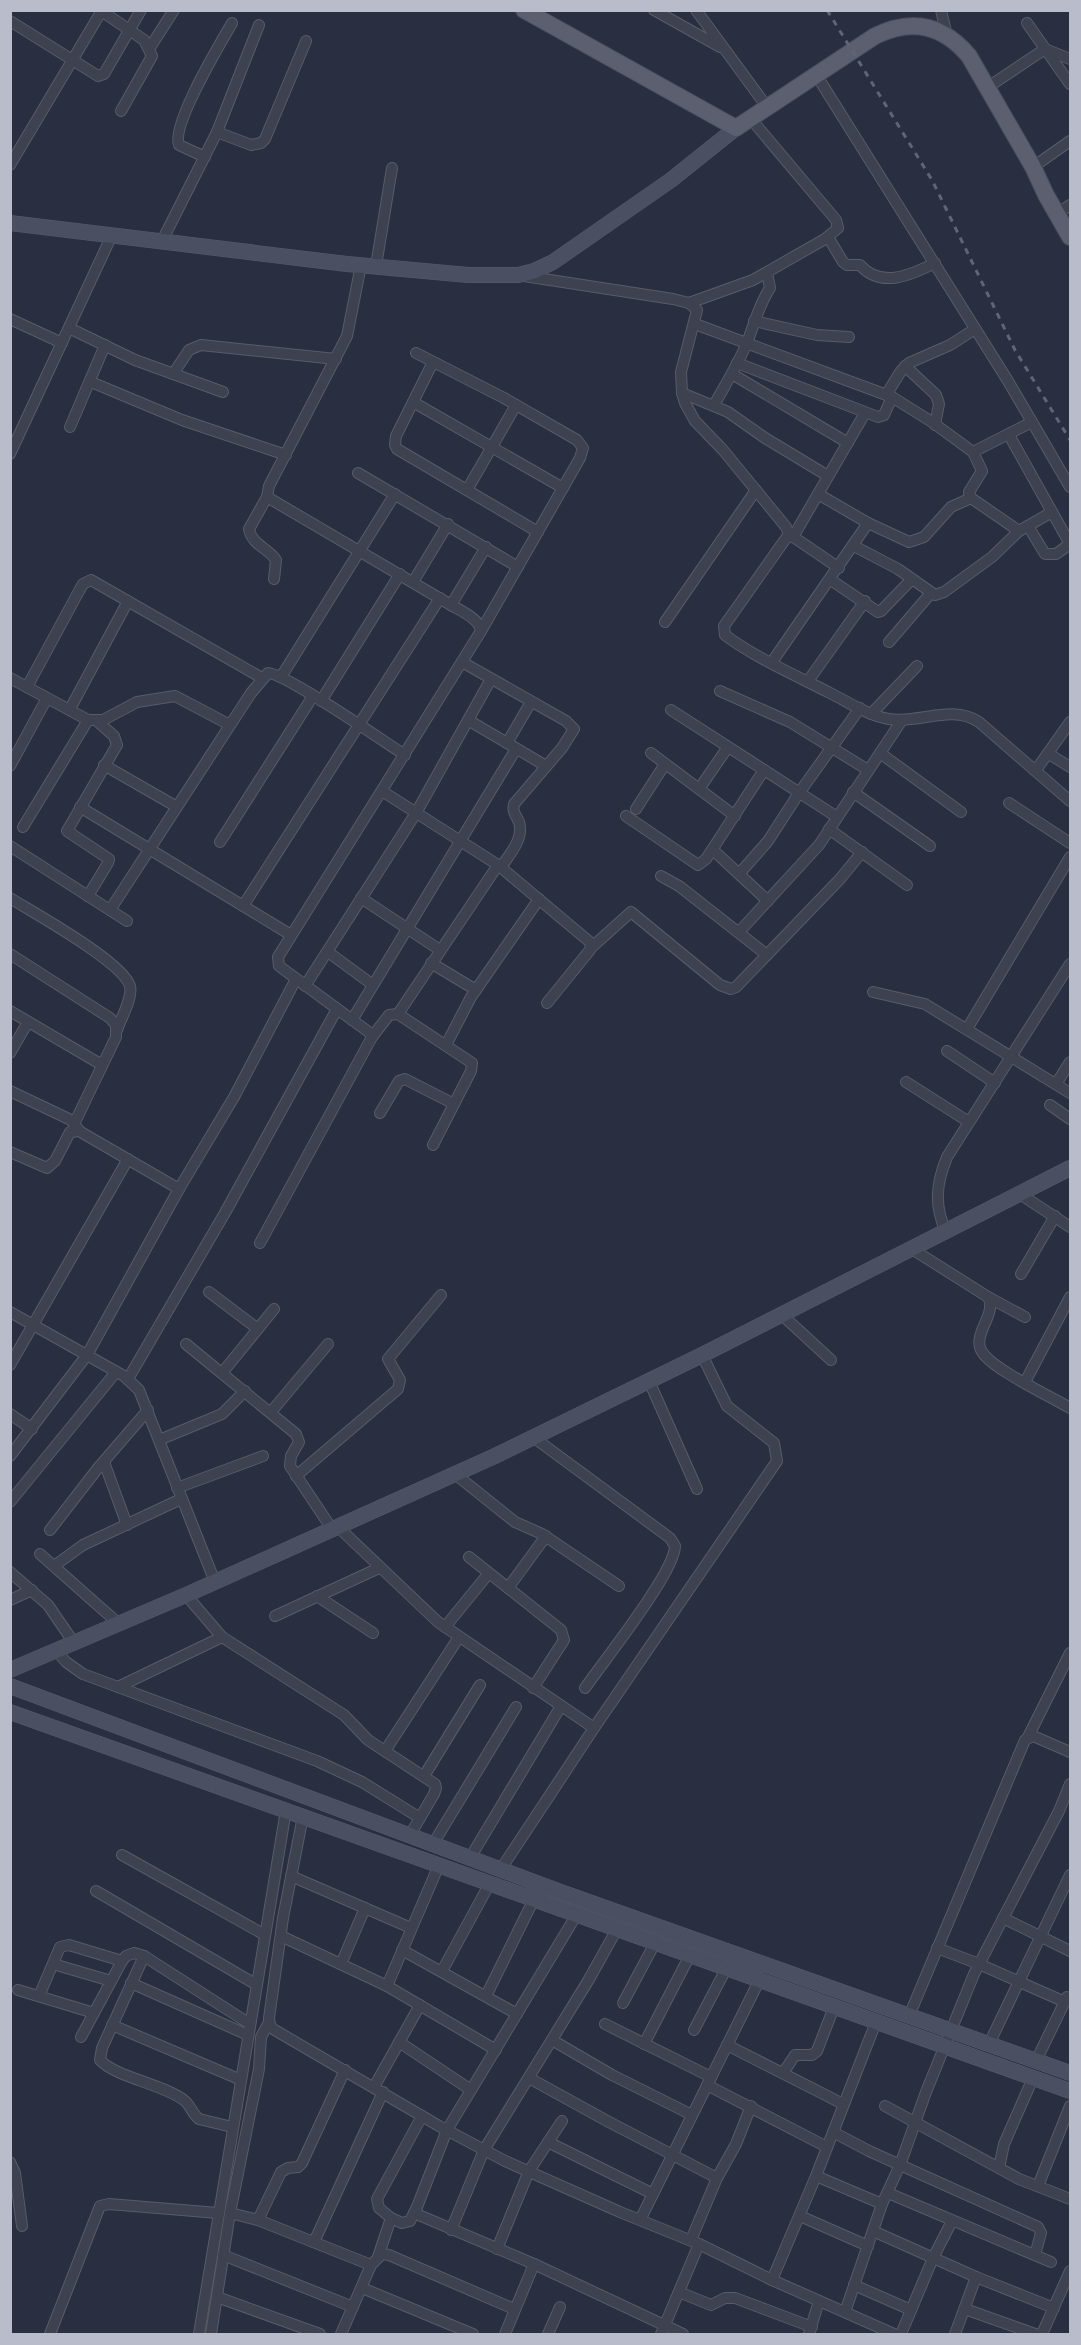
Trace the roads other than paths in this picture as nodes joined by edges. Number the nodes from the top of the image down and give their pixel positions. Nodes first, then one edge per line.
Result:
1 (141, 10) edge
2 (174, 10) edge
3 (524, 10) edge
4 (654, 10) edge
5 (696, 10) edge
6 (941, 10) edge
7 (100, 11) edge
8 (10, 21) edge
9 (232, 23) dead end
10 (1027, 23) dead end
11 (259, 25) dead end
12 (130, 30) junction
13 (946, 36) junction
14 (306, 41) dead end
15 (149, 49) junction
16 (723, 49) junction
17 (1045, 50) junction
18 (1071, 59) edge
19 (72, 60) junction
20 (817, 76) junction
21 (1071, 84) edge
22 (988, 87) junction
23 (767, 107) junction
24 (121, 111) dead end
25 (751, 118) junction
26 (736, 128) junction
27 (217, 132) junction
28 (1071, 141) edge
29 (205, 157) junction
30 (10, 165) edge
31 (1033, 167) junction
32 (392, 168) dead end
33 (1064, 210) edge
34 (10, 223) edge
35 (112, 235) junction
36 (828, 237) junction
37 (1071, 237) edge
38 (162, 241) junction
39 (935, 263) junction
40 (369, 266) junction
41 (767, 273) junction
42 (518, 275) junction
43 (689, 303) junction
44 (10, 319) edge
45 (754, 321) junction
46 (695, 324) junction
47 (69, 328) junction
48 (975, 329) junction
49 (849, 338) dead end
50 (62, 343) junction
51 (747, 344) junction
52 (105, 345) junction
53 (416, 354) dead end
54 (336, 359) junction
55 (433, 362) junction
56 (737, 363) junction
57 (905, 366) junction
58 (173, 374) junction
59 (732, 374) junction
60 (91, 382) junction
61 (223, 392) dead end
62 (682, 393) junction
63 (889, 396) junction
64 (413, 402) junction
65 (516, 405) junction
66 (714, 405) junction
67 (866, 413) junction
68 (1032, 422) junction
69 (935, 424) junction
70 (69, 427) dead end
71 (1009, 435) junction
72 (848, 443) junction
73 (492, 447) junction
74 (973, 452) junction
75 (10, 454) edge
76 (286, 455) junction
77 (358, 473) dead end
78 (828, 476) junction
79 (1071, 487) edge
80 (563, 488) junction
81 (467, 490) junction
82 (756, 490) junction
83 (395, 494) junction
84 (818, 494) junction
85 (267, 497) junction
86 (971, 498) junction
87 (1052, 512) junction
88 (868, 523) junction
89 (448, 524) junction
90 (1023, 528) junction
91 (538, 532) junction
92 (791, 535) junction
93 (1071, 544) edge
94 (854, 546) junction
95 (486, 547) junction
96 (360, 551) junction
97 (518, 567) junction
98 (839, 568) junction
99 (400, 574) junction
100 (274, 579) dead end
101 (912, 579) junction
102 (831, 580) junction
103 (413, 582) junction
104 (931, 593) junction
105 (440, 598) junction
106 (128, 601) junction
107 (865, 601) junction
108 (451, 605) junction
109 (665, 622) dead end
110 (481, 631) junction
111 (890, 642) dead end
112 (462, 662) junction
113 (772, 662) junction
114 (917, 666) dead end
115 (281, 677) junction
116 (10, 678) edge
117 (262, 678) junction
118 (491, 679) junction
119 (808, 681) junction
120 (27, 687) junction
121 (720, 691) dead end
122 (46, 698) junction
123 (317, 699) junction
124 (531, 702) junction
125 (860, 708) junction
126 (70, 709) junction
127 (671, 710) dead end
128 (872, 714) junction
129 (93, 720) junction
130 (468, 720) junction
131 (902, 720) junction
132 (1071, 722) edge
133 (230, 725) junction
134 (359, 726) junction
135 (512, 746) junction
136 (728, 747) junction
137 (832, 747) junction
138 (651, 753) dead end
139 (880, 753) junction
140 (405, 754) junction
141 (1049, 754) junction
142 (665, 764) junction
143 (104, 765) junction
144 (10, 766) edge
145 (546, 766) junction
146 (1071, 767) edge
147 (765, 770) junction
148 (868, 770) junction
149 (1036, 770) junction
150 (699, 789) junction
151 (382, 791) junction
152 (853, 792) junction
153 (799, 793) junction
154 (1071, 801) edge
155 (1010, 803) dead end
156 (80, 807) junction
157 (177, 807) junction
158 (636, 809) dead end
159 (961, 812) dead end
160 (416, 813) junction
161 (626, 816) dead end
162 (735, 816) junction
163 (837, 817) junction
164 (23, 827) dead end
165 (829, 829) junction
166 (220, 842) dead end
167 (461, 843) junction
168 (1071, 843) edge
169 (10, 846) edge
170 (930, 846) dead end
171 (150, 849) junction
172 (712, 850) junction
173 (862, 852) junction
174 (1071, 857) edge
175 (499, 866) junction
176 (740, 874) junction
177 (661, 876) dead end
178 (908, 885) dead end
179 (88, 896) junction
180 (10, 898) edge
181 (361, 898) junction
182 (539, 899) junction
183 (768, 901) junction
184 (243, 906) junction
185 (110, 910) junction
186 (127, 921) dead end
187 (408, 930) junction
188 (740, 932) junction
189 (291, 935) junction
190 (592, 947) junction
191 (440, 950) junction
192 (328, 952) junction
193 (10, 954) edge
194 (767, 955) junction
195 (431, 963) junction
196 (1070, 966) edge
197 (301, 982) junction
198 (374, 985) junction
199 (476, 990) junction
200 (873, 992) dead end
201 (547, 1004) dead end
202 (337, 1009) junction
203 (10, 1011) edge
204 (398, 1014) junction
205 (352, 1020) junction
206 (28, 1022) junction
207 (967, 1029) junction
208 (117, 1030) junction
209 (372, 1037) junction
210 (446, 1045) junction
211 (947, 1051) dead end
212 (10, 1053) edge
213 (1012, 1056) junction
214 (1071, 1062) edge
215 (102, 1065) junction
216 (906, 1082) dead end
217 (995, 1083) junction
218 (1056, 1084) junction
219 (10, 1091) edge
220 (1071, 1093) edge
221 (454, 1104) junction
222 (1050, 1105) dead end
223 (380, 1113) dead end
224 (1071, 1119) edge
225 (969, 1122) junction
226 (77, 1127) junction
227 (433, 1145) dead end
228 (10, 1152) edge
229 (128, 1159) junction
230 (1071, 1168) edge
231 (179, 1189) junction
232 (1020, 1194) junction
233 (1055, 1216) junction
234 (1071, 1227) edge
235 (946, 1232) junction
236 (260, 1243) dead end
237 (912, 1249) junction
238 (1021, 1274) dead end
239 (209, 1292) dead end
240 (441, 1295) dead end
241 (988, 1297) junction
242 (1071, 1297) edge
243 (274, 1309) dead end
244 (10, 1312) edge
245 (781, 1314) junction
246 (1025, 1317) dead end
247 (33, 1325) junction
248 (258, 1329) junction
249 (186, 1344) dead end
250 (328, 1344) dead end
251 (87, 1355) junction
252 (702, 1355) junction
253 (831, 1360) dead end
254 (10, 1365) edge
255 (116, 1372) junction
256 (222, 1373) junction
257 (129, 1379) junction
258 (649, 1381) junction
259 (1025, 1382) junction
260 (245, 1391) junction
261 (1071, 1408) edge
262 (148, 1410) junction
263 (271, 1412) junction
264 (10, 1414) edge
265 (32, 1429) junction
266 (533, 1437) junction
267 (159, 1440) junction
268 (10, 1456) edge
269 (262, 1456) dead end
270 (104, 1462) junction
271 (455, 1474) junction
272 (296, 1476) junction
273 (177, 1488) junction
274 (697, 1489) dead end
275 (182, 1499) junction
276 (10, 1502) edge
277 (127, 1525) junction
278 (335, 1528) junction
279 (50, 1530) dead end
280 (546, 1536) junction
281 (40, 1554) dead end
282 (469, 1557) dead end
283 (54, 1566) junction
284 (379, 1568) junction
285 (10, 1572) edge
286 (489, 1573) junction
287 (216, 1582) junction
288 (620, 1586) dead end
289 (508, 1588) junction
290 (32, 1590) junction
291 (186, 1595) junction
292 (317, 1596) junction
293 (10, 1600) edge
294 (275, 1616) dead end
295 (119, 1624) junction
296 (445, 1627) junction
297 (374, 1633) dead end
298 (222, 1637) junction
299 (459, 1637) junction
300 (74, 1643) junction
301 (56, 1650) junction
302 (1071, 1653) edge
303 (10, 1670) edge
304 (480, 1684) dead end
305 (10, 1686) edge
306 (118, 1687) junction
307 (533, 1688) junction
308 (585, 1688) dead end
309 (561, 1706) junction
310 (516, 1707) dead end
311 (10, 1712) edge
312 (594, 1728) junction
313 (1028, 1737) junction
314 (385, 1751) junction
315 (1071, 1752) edge
316 (424, 1776) junction
317 (1070, 1786) edge
318 (286, 1810) junction
319 (303, 1816) junction
320 (420, 1818) junction
321 (410, 1835) junction
322 (433, 1844) junction
323 (122, 1855) dead end
324 (470, 1858) junction
325 (439, 1864) junction
326 (501, 1869) junction
327 (291, 1876) junction
328 (1069, 1881) edge
329 (490, 1883) junction
330 (96, 1891) dead end
331 (534, 1899) junction
332 (365, 1908) junction
333 (577, 1914) junction
334 (1003, 1918) junction
335 (411, 1928) junction
336 (617, 1929) junction
337 (265, 1935) junction
338 (280, 1936) junction
339 (1040, 1936) junction
340 (655, 1943) junction
341 (937, 1948) junction
342 (402, 1950) junction
343 (1071, 1951) edge
344 (690, 1955) junction
345 (144, 1956) junction
346 (122, 1961) junction
347 (53, 1964) junction
348 (341, 1964) junction
349 (979, 1964) junction
350 (726, 1969) junction
351 (442, 1971) junction
352 (111, 1981) junction
353 (759, 1981) junction
354 (1018, 1982) junction
355 (131, 1983) junction
356 (257, 1985) junction
357 (387, 1986) junction
358 (18, 1990) dead end
359 (39, 1996) junction
360 (486, 1996) junction
361 (623, 2003) dead end
362 (420, 2005) junction
363 (834, 2007) junction
364 (94, 2013) junction
365 (517, 2014) junction
366 (909, 2016) junction
367 (269, 2022) junction
368 (876, 2022) junction
369 (605, 2024) dead end
370 (112, 2025) junction
371 (249, 2030) junction
372 (694, 2030) dead end
373 (81, 2037) dead end
374 (948, 2038) junction
375 (552, 2040) junction
376 (399, 2042) junction
377 (644, 2044) junction
378 (727, 2044) junction
379 (989, 2044) junction
380 (496, 2050) junction
381 (1036, 2061) junction
382 (345, 2070) junction
383 (783, 2073) junction
384 (1071, 2073) edge
385 (529, 2078) junction
386 (1034, 2078) junction
387 (240, 2080) junction
388 (709, 2081) junction
389 (378, 2090) junction
390 (471, 2090) junction
391 (1071, 2091) edge
392 (843, 2104) junction
393 (751, 2106) junction
394 (885, 2106) dead end
395 (1071, 2106) edge
396 (692, 2115) junction
397 (422, 2116) junction
398 (562, 2121) dead end
399 (914, 2122) junction
400 (232, 2127) junction
401 (447, 2130) junction
402 (833, 2132) junction
403 (548, 2142) junction
404 (827, 2147) junction
405 (484, 2150) junction
406 (672, 2155) junction
407 (900, 2164) junction
408 (12, 2165) edge
409 (999, 2168) junction
410 (529, 2172) junction
411 (816, 2176) junction
412 (717, 2178) junction
413 (1038, 2186) junction
414 (888, 2193) junction
415 (653, 2194) junction
416 (1071, 2199) edge
417 (882, 2204) junction
418 (218, 2213) junction
419 (230, 2213) junction
420 (414, 2213) junction
421 (800, 2216) junction
422 (391, 2218) junction
423 (258, 2220) junction
424 (640, 2220) junction
425 (952, 2221) junction
426 (22, 2226) dead end
427 (451, 2230) junction
428 (873, 2231) junction
429 (314, 2242) junction
430 (695, 2242) junction
431 (868, 2246) junction
432 (497, 2249) junction
433 (223, 2255) junction
434 (1035, 2255) junction
435 (933, 2258) junction
436 (374, 2261) junction
437 (1051, 2262) dead end
438 (534, 2264) junction
439 (1071, 2271) edge
440 (976, 2277) junction
441 (772, 2280) junction
442 (854, 2285) junction
443 (362, 2288) junction
444 (679, 2292) junction
445 (217, 2297) junction
446 (819, 2301) junction
447 (353, 2307) junction
448 (560, 2307) dead end
449 (1054, 2308) junction
450 (514, 2309) junction
451 (965, 2309) junction
452 (911, 2310) junction
453 (845, 2312) junction
454 (663, 2330) edge
455 (810, 2331) edge
456 (50, 2334) edge
457 (199, 2334) edge
458 (212, 2334) edge
459 (320, 2334) edge
460 (341, 2334) edge
461 (473, 2334) edge
462 (504, 2334) edge
463 (548, 2334) edge
464 (683, 2334) edge
465 (894, 2334) edge
466 (901, 2334) edge
467 (955, 2334) edge
468 (1035, 2334) edge
469 (1042, 2334) edge

1 - 12 street
2 - 15 street
3 - 26 main road
4 - 16 street
5 - 16 street
6 - 13 street
7 - 12 street
7 - 19 street
8 - 19 street
9 - 29 street
10 - 17 street
11 - 27 street
12 - 15 street
12 - 19 street
13 - 20 main road
13 - 22 main road
14 - 27 street
15 - 24 street
16 - 23 street
17 - 18 street
17 - 21 street
17 - 22 street
19 - 30 street
20 - 23 main road
20 - 39 street
22 - 31 main road
23 - 25 main road
25 - 26 main road
25 - 36 street
26 - 42 street
27 - 29 street
28 - 31 street
29 - 38 street
31 - 33 main road
32 - 40 street
33 - 37 main road
34 - 35 street
35 - 38 street
35 - 47 street
36 - 39 street
36 - 41 street
38 - 40 street
39 - 48 street
40 - 42 street
40 - 54 street
41 - 43 street
41 - 45 street
42 - 43 street
43 - 46 street
44 - 50 street
45 - 49 street
45 - 51 street
46 - 51 street
46 - 62 street
47 - 50 street
47 - 52 street
48 - 57 street
48 - 68 street
50 - 75 street
51 - 56 street
51 - 63 street
52 - 58 street
52 - 60 street
53 - 55 street
54 - 58 street
54 - 76 street
55 - 64 street
55 - 65 street
56 - 59 street
56 - 67 street
57 - 63 street
57 - 69 street
58 - 61 street
59 - 66 street
59 - 72 street
60 - 70 street
60 - 76 street
62 - 66 street
62 - 82 street
63 - 67 street
63 - 69 street
64 - 73 street
64 - 81 street
65 - 73 street
65 - 80 street
66 - 78 street
67 - 72 street
68 - 71 street
68 - 79 street
69 - 74 street
71 - 74 street
71 - 87 street
72 - 78 street
73 - 80 street
73 - 81 street
74 - 86 street
76 - 85 street
77 - 83 street
78 - 84 street
80 - 91 street
81 - 91 street
82 - 92 street
82 - 109 street
83 - 89 street
83 - 96 street
84 - 88 street
84 - 92 street
85 - 96 street
85 - 100 street
86 - 88 street
86 - 90 street
87 - 90 street
87 - 93 street
88 - 94 street
89 - 95 street
89 - 103 street
90 - 93 street
90 - 104 street
91 - 97 street
92 - 98 street
92 - 113 street
94 - 98 street
94 - 101 street
95 - 97 street
95 - 108 street
96 - 99 street
96 - 115 street
97 - 110 street
98 - 102 street
99 - 103 street
99 - 123 street
101 - 104 street
101 - 107 street
102 - 107 street
102 - 113 street
103 - 105 street
104 - 111 street
105 - 108 street
105 - 134 street
106 - 117 street
106 - 120 street
106 - 126 street
107 - 119 street
108 - 110 street
110 - 112 street
112 - 118 street
112 - 140 street
113 - 119 street
114 - 128 street
115 - 117 street
115 - 123 street
116 - 120 street
117 - 133 street
118 - 124 street
118 - 130 street
119 - 125 street
120 - 122 street
121 - 137 street
122 - 126 street
122 - 144 street
123 - 134 street
123 - 166 street
124 - 135 street
124 - 145 street
125 - 128 street
125 - 137 street
126 - 129 street
127 - 136 street
128 - 131 street
129 - 133 street
129 - 143 street
129 - 164 street
130 - 135 street
130 - 160 street
131 - 139 street
131 - 149 street
132 - 141 street
133 - 157 street
134 - 140 street
134 - 184 street
135 - 145 street
135 - 167 street
136 - 147 street
136 - 150 street
137 - 148 street
137 - 153 street
138 - 142 street
139 - 148 street
139 - 159 street
140 - 151 street
141 - 146 street
141 - 149 street
142 - 150 street
142 - 158 street
143 - 156 street
143 - 157 street
145 - 175 street
147 - 153 street
147 - 162 street
148 - 152 street
149 - 154 street
150 - 162 street
151 - 160 street
151 - 189 street
152 - 163 street
152 - 170 street
153 - 163 street
153 - 176 street
155 - 168 street
156 - 171 street
156 - 179 street
157 - 171 street
160 - 167 street
160 - 181 street
161 - 172 street
162 - 172 street
163 - 165 street
165 - 173 street
165 - 183 street
167 - 175 street
167 - 187 street
169 - 179 street
171 - 184 street
171 - 185 street
172 - 176 street
173 - 178 street
173 - 194 street
174 - 207 street
175 - 182 street
175 - 191 street
176 - 183 street
177 - 188 street
179 - 185 street
180 - 208 street
181 - 187 street
181 - 192 street
182 - 190 street
182 - 199 street
183 - 188 street
184 - 189 street
185 - 186 street
187 - 191 street
187 - 198 street
188 - 194 street
189 - 197 street
190 - 194 street
190 - 201 street
191 - 195 street
192 - 197 street
192 - 198 street
193 - 208 street
195 - 199 street
195 - 204 street
196 - 213 street
197 - 202 street
197 - 231 street
198 - 205 street
199 - 210 street
200 - 207 street
202 - 205 street
202 - 257 street
203 - 206 street
204 - 209 street
204 - 210 street
205 - 209 street
206 - 212 street
206 - 215 street
207 - 213 street
208 - 215 street
209 - 236 street
210 - 221 street
211 - 217 street
213 - 217 street
213 - 218 street
214 - 218 street
215 - 226 street
216 - 225 street
217 - 225 street
218 - 220 street
219 - 226 street
221 - 223 street
221 - 227 street
222 - 224 street
225 - 235 street
226 - 228 street
226 - 229 street
229 - 231 street
229 - 247 street
230 - 232 street
231 - 251 street
232 - 233 street
232 - 235 street
233 - 234 street
233 - 238 street
235 - 237 street
237 - 241 street
237 - 245 street
239 - 248 street
240 - 272 street
241 - 246 street
241 - 259 street
242 - 259 street
243 - 248 street
244 - 247 street
245 - 252 street
245 - 253 street
247 - 251 street
247 - 254 street
248 - 256 street
249 - 256 street
250 - 263 street
251 - 255 street
251 - 265 street
252 - 258 street
252 - 312 street
255 - 257 street
255 - 276 street
256 - 260 street
257 - 262 street
258 - 266 street
258 - 274 street
259 - 261 street
260 - 263 street
260 - 267 street
262 - 267 street
262 - 270 street
263 - 272 street
264 - 265 street
265 - 268 street
266 - 271 street
266 - 308 street
267 - 273 street
269 - 273 street
270 - 277 street
270 - 279 street
271 - 278 street
271 - 280 street
272 - 278 street
273 - 275 street
275 - 277 street
275 - 287 street
277 - 283 street
278 - 284 street
278 - 287 street
280 - 288 street
280 - 289 street
281 - 283 street
282 - 286 street
283 - 295 street
284 - 292 street
284 - 296 street
285 - 290 street
286 - 289 street
286 - 296 street
287 - 291 street
289 - 307 street
290 - 293 street
290 - 300 street
291 - 295 street
291 - 298 street
292 - 294 street
292 - 297 street
295 - 300 street
296 - 299 street
298 - 306 street
298 - 314 street
299 - 307 street
299 - 314 street
300 - 301 street
301 - 303 street
301 - 306 street
302 - 313 street
304 - 316 street
305 - 321 street
306 - 320 street
307 - 309 street
309 - 312 street
309 - 324 street
310 - 322 street
311 - 318 street
312 - 326 street
313 - 315 street
313 - 341 street
314 - 316 street
316 - 320 street
317 - 334 street
318 - 319 street
318 - 337 street
319 - 325 street
319 - 327 street
320 - 321 street
321 - 322 street
322 - 324 street
323 - 337 street
324 - 326 street
325 - 329 street
325 - 335 street
326 - 366 street
327 - 332 street
327 - 338 street
328 - 339 street
329 - 331 street
329 - 351 street
330 - 356 street
331 - 333 street
331 - 360 street
332 - 335 street
332 - 348 street
333 - 336 street
333 - 365 street
334 - 339 street
334 - 349 street
335 - 342 street
336 - 340 street
336 - 375 street
337 - 356 street
338 - 348 street
338 - 367 street
339 - 343 street
339 - 354 street
340 - 344 street
340 - 361 street
341 - 349 street
341 - 366 street
342 - 351 street
342 - 357 street
344 - 350 street
344 - 377 street
345 - 346 street
345 - 355 street
345 - 371 street
346 - 347 street
346 - 352 street
347 - 352 street
347 - 359 street
348 - 357 street
349 - 354 street
349 - 374 street
350 - 353 street
350 - 372 street
351 - 360 street
352 - 364 street
353 - 363 street
353 - 378 street
354 - 379 street
354 - 381 street
355 - 370 street
355 - 371 street
356 - 371 street
357 - 362 street
358 - 359 street
359 - 364 street
360 - 365 street
362 - 376 street
362 - 380 street
363 - 368 street
363 - 383 street
364 - 373 street
365 - 380 street
366 - 374 street
367 - 382 street
367 - 419 street
368 - 374 street
368 - 392 street
369 - 377 street
370 - 387 street
370 - 400 street
371 - 387 street
374 - 379 street
374 - 386 street
374 - 399 street
375 - 385 street
375 - 396 street
376 - 389 street
376 - 390 street
377 - 388 street
378 - 383 street
378 - 388 street
379 - 381 street
380 - 390 street
381 - 384 street
382 - 389 street
382 - 423 street
383 - 392 street
385 - 405 street
385 - 406 street
386 - 391 street
386 - 409 street
387 - 400 street
388 - 393 street
388 - 396 street
389 - 397 street
389 - 429 street
390 - 401 street
392 - 402 street
393 - 404 street
393 - 412 street
394 - 399 street
395 - 413 street
396 - 406 street
397 - 401 street
397 - 422 street
398 - 403 street
399 - 407 street
399 - 409 street
400 - 418 street
401 - 405 street
401 - 420 street
402 - 404 street
402 - 407 street
403 - 410 street
403 - 415 street
404 - 411 street
405 - 410 street
405 - 427 street
406 - 412 street
406 - 415 street
407 - 414 street
407 - 434 street
408 - 426 street
409 - 413 street
410 - 424 street
410 - 432 street
411 - 417 street
411 - 421 street
412 - 430 street
413 - 416 street
414 - 417 street
414 - 425 street
415 - 424 street
417 - 428 street
418 - 456 street
418 - 457 street
419 - 423 street
419 - 433 street
420 - 422 street
420 - 427 street
421 - 431 street
421 - 441 street
422 - 436 street
423 - 429 street
424 - 430 street
425 - 434 street
425 - 435 street
427 - 432 street
428 - 431 street
428 - 435 street
429 - 436 street
430 - 441 street
430 - 444 street
431 - 442 street
432 - 438 street
433 - 445 street
433 - 447 street
434 - 437 street
435 - 440 street
435 - 452 street
436 - 443 street
436 - 450 street
438 - 450 street
438 - 454 street
439 - 449 street
440 - 449 street
440 - 451 street
441 - 446 street
442 - 452 street
442 - 453 street
443 - 447 street
443 - 461 street
444 - 454 street
444 - 455 street
445 - 458 street
445 - 459 street
446 - 453 street
446 - 455 street
447 - 460 street
448 - 463 street
449 - 469 street
450 - 462 street
451 - 467 street
451 - 468 street
452 - 466 street
453 - 465 street
454 - 464 street

